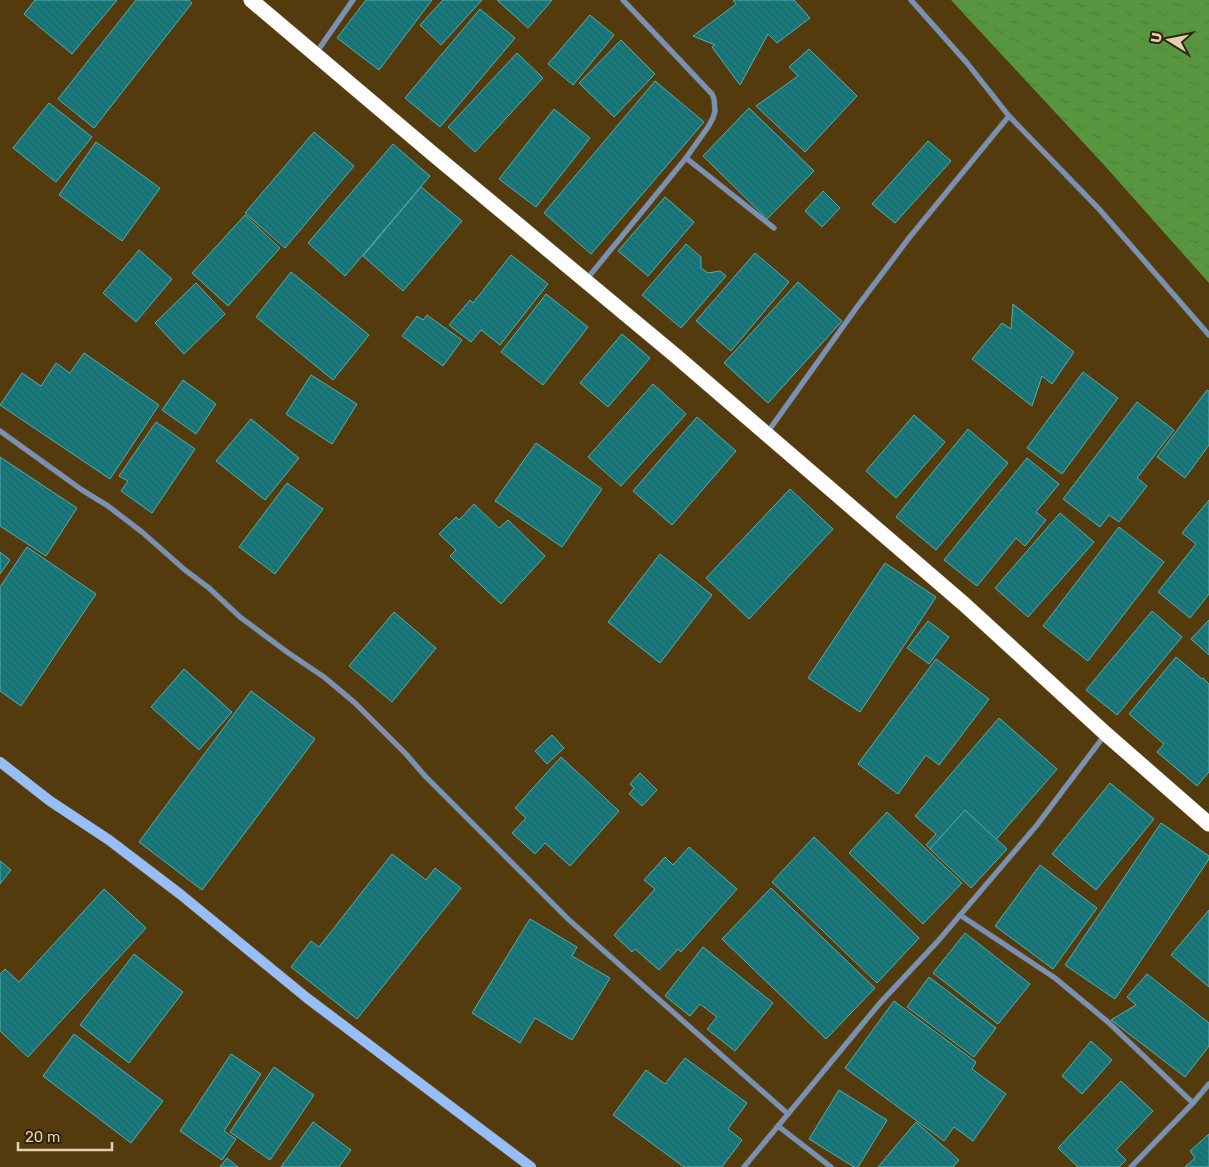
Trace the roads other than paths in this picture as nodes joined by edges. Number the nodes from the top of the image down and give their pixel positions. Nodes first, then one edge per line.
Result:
1 (251, 0) edge
2 (353, 0) edge
3 (623, 0) edge
4 (911, 0) edge
5 (315, 54) junction
6 (1009, 116) junction
7 (686, 158) junction
8 (774, 228) dead end
9 (586, 281) junction
10 (1209, 335) edge
11 (0, 430) edge
12 (766, 434) junction
13 (1106, 734) junction
14 (0, 762) edge
15 (1209, 824) edge
16 (960, 915) junction
17 (1209, 1084) edge
18 (1194, 1102) junction
19 (788, 1114) junction
20 (778, 1126) junction
21 (531, 1167) edge
22 (744, 1167) edge
23 (831, 1167) edge
24 (1132, 1167) edge

1 - 5 highway
2 - 5 street
3 - 7 street
4 - 6 street
5 - 9 highway
6 - 10 street
6 - 12 street
7 - 8 street
7 - 9 street
9 - 12 highway
11 - 19 street
12 - 13 highway
13 - 15 highway
13 - 16 street
14 - 21 street
16 - 18 street
16 - 19 street
17 - 18 street
18 - 24 street
19 - 20 street
20 - 22 street
20 - 23 street

